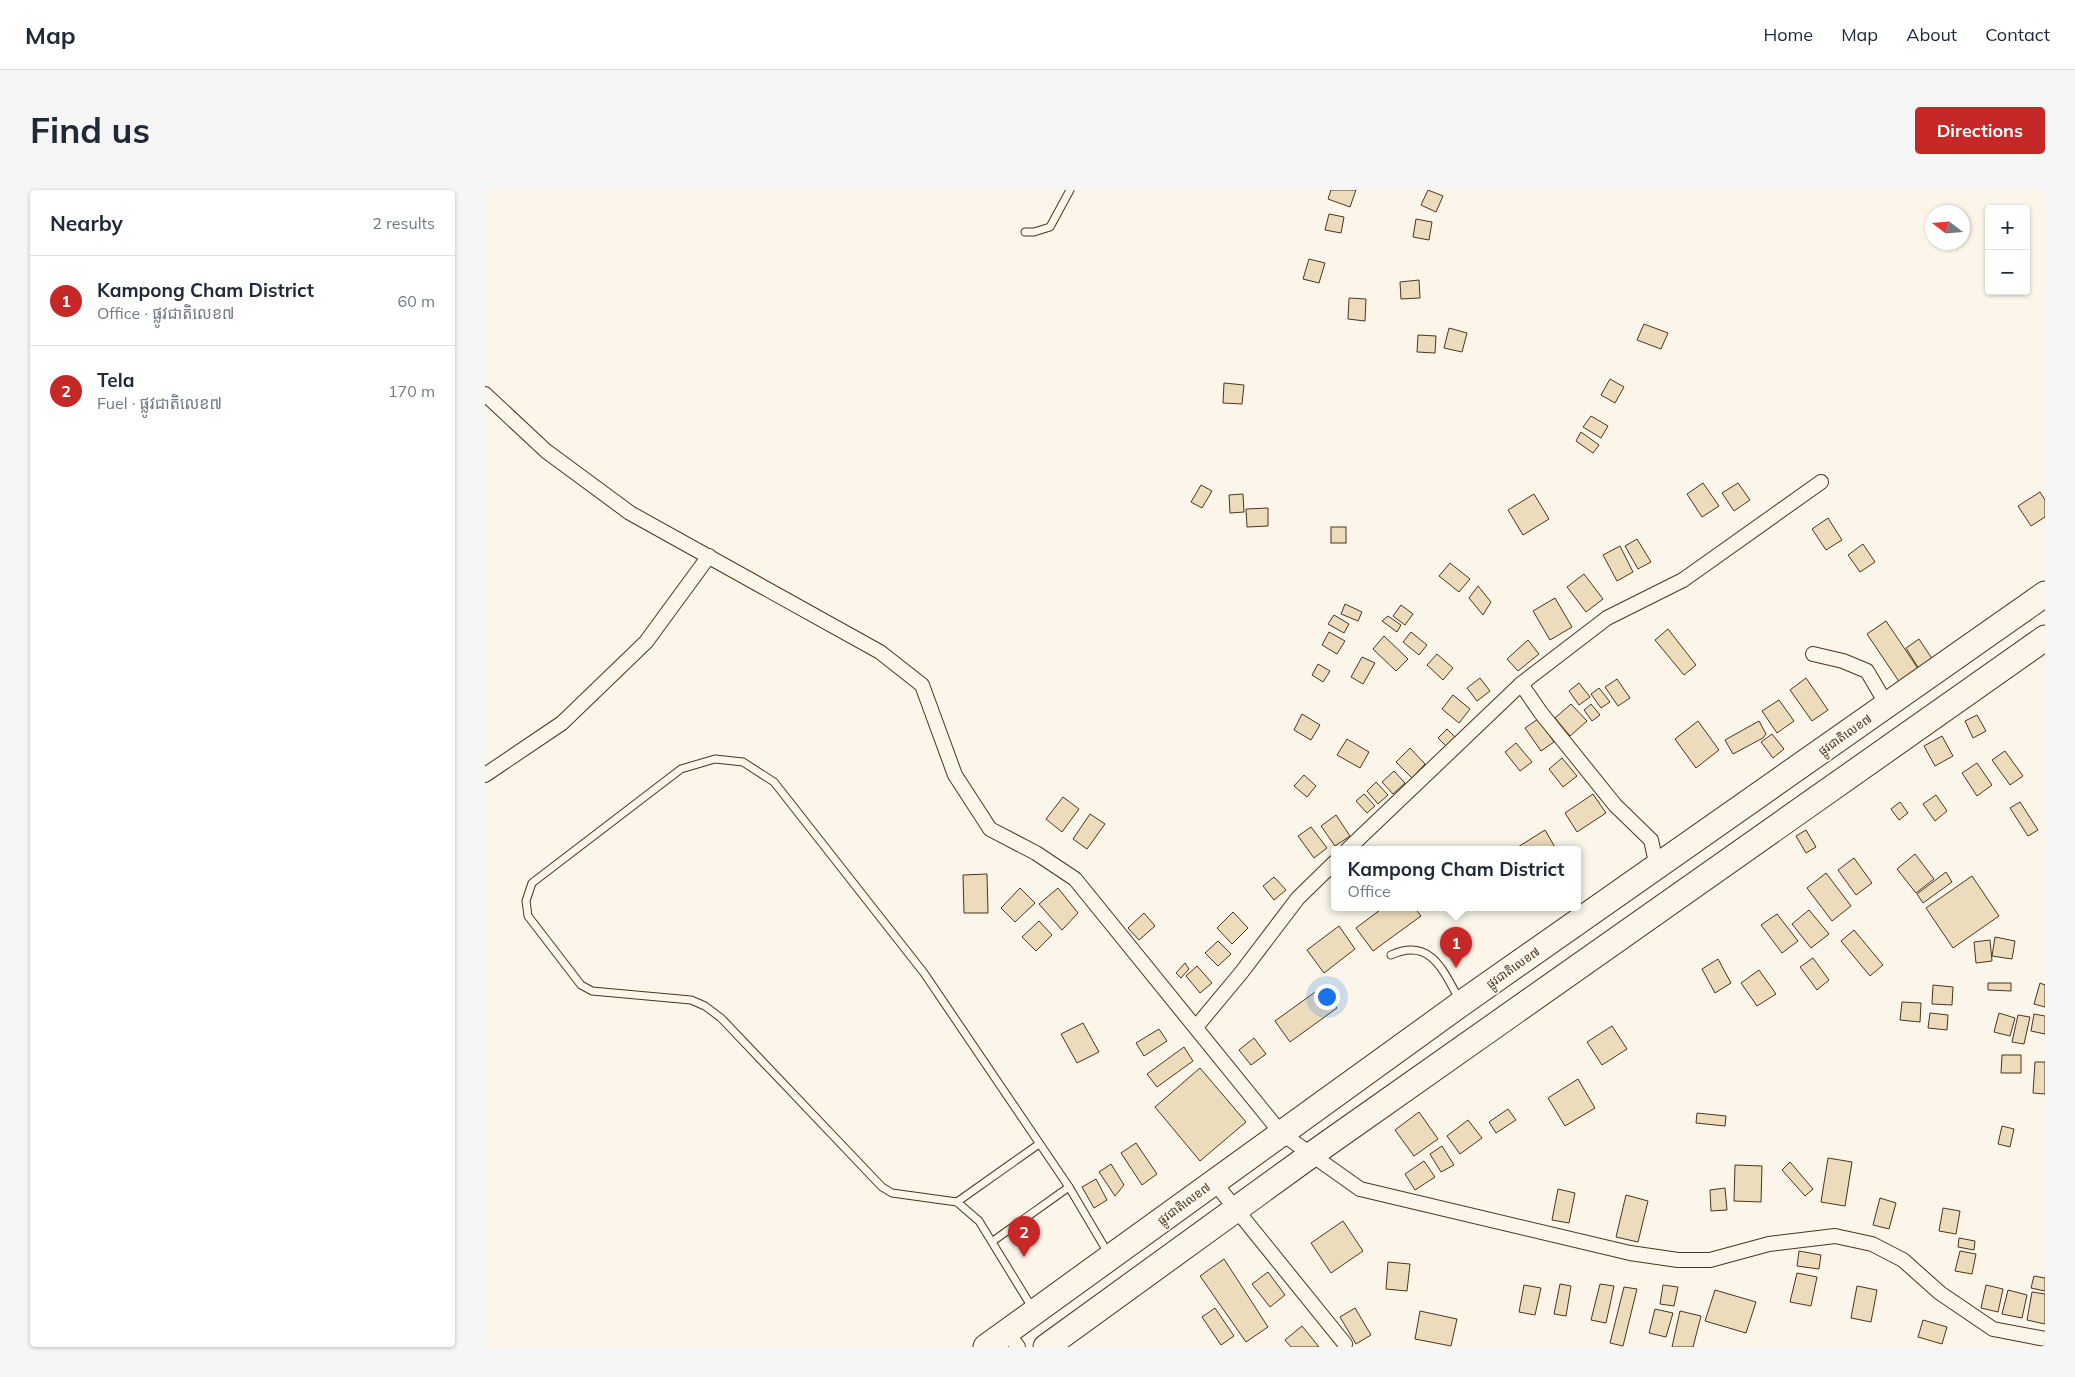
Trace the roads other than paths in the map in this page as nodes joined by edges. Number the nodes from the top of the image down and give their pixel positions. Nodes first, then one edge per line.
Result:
1 (1070, 190) edge
2 (1025, 232) dead end
3 (487, 399) edge
4 (1821, 482) dead end
5 (709, 556) junction
6 (2045, 594) edge
7 (2045, 638) edge
8 (1813, 654) dead end
9 (1521, 684) junction
10 (1887, 705) junction
11 (485, 775) edge
12 (1352, 846) edge
13 (1331, 866) edge
14 (1657, 867) junction
15 (1391, 955) dead end
16 (1462, 1003) junction
17 (1196, 1027) junction
18 (1281, 1133) junction
19 (1039, 1144) junction
20 (1214, 1182) junction
21 (1069, 1186) junction
22 (957, 1202) junction
23 (993, 1241) junction
24 (1111, 1258) junction
25 (1035, 1312) junction
26 (1012, 1339) edge
27 (2045, 1339) edge
28 (1345, 1344) dead end
29 (986, 1347) edge
30 (1047, 1347) edge

1 - 2 lane
3 - 5 street
4 - 9 street
5 - 11 street
5 - 17 street
6 - 10 highway, ផ្លូវជាតិលេខ៧
7 - 30 highway
8 - 10 street
9 - 12 street
9 - 14 street
10 - 14 highway, ផ្លូវជាតិលេខ៧
13 - 17 street
14 - 16 highway, ផ្លូវជាតិលេខ៧
15 - 16 lane
16 - 18 highway, ផ្លូវជាតិលេខ៧
17 - 18 street
18 - 20 highway, ផ្លូវជាតិលេខ៧
18 - 27 street
19 - 21 lane
19 - 22 lane
19 - 22 lane
20 - 24 highway, ផ្លូវជាតិលេខ៧
20 - 28 street
21 - 23 lane
21 - 24 lane
22 - 23 lane
23 - 25 lane
24 - 25 highway, ផ្លូវជាតិលេខ៧
25 - 26 highway, ផ្លូវជាតិលេខ៧
26 - 29 highway, ផ្លូវជាតិលេខ៧

